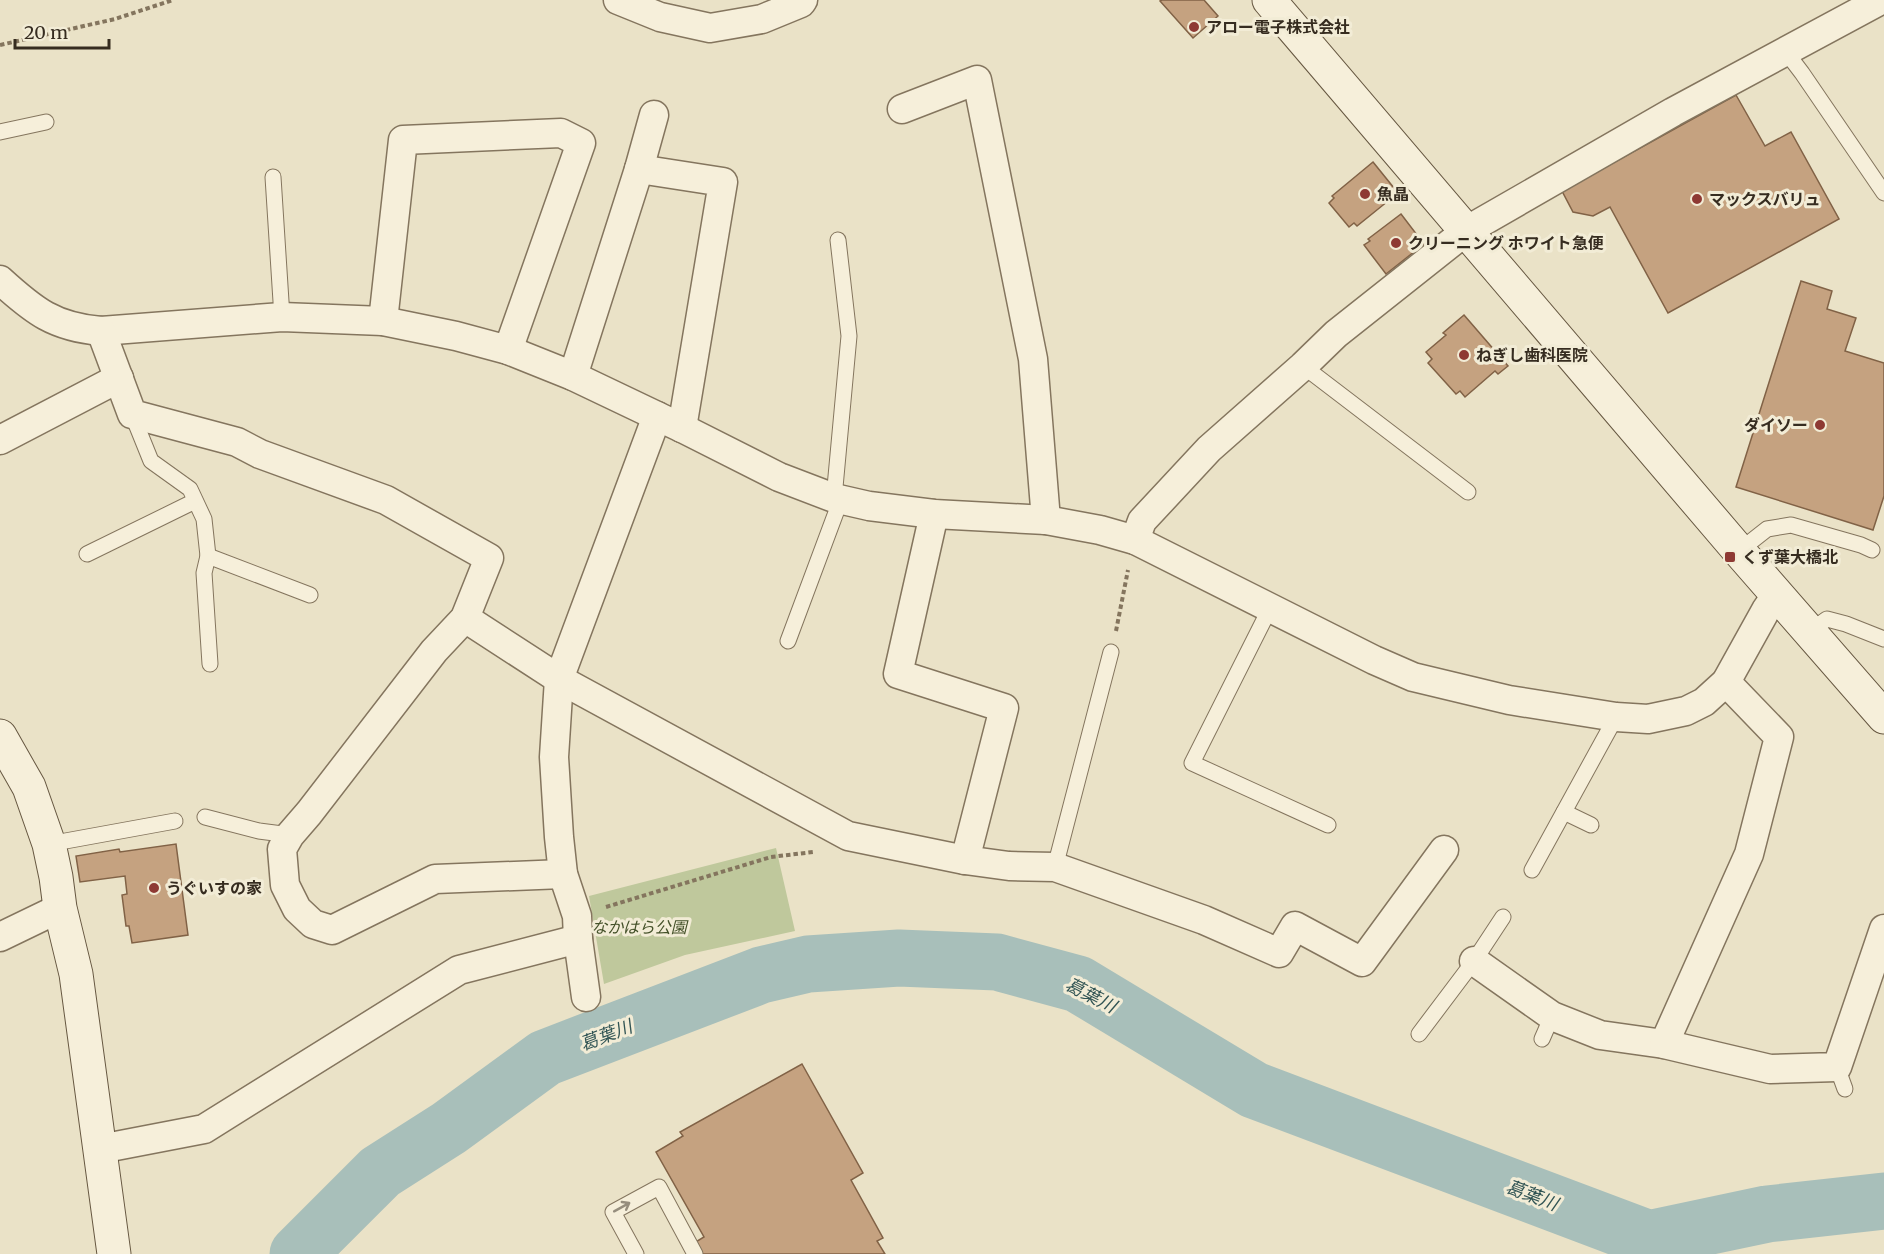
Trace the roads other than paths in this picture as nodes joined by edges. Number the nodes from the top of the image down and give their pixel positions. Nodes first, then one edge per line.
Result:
1 (618, 0) edge
2 (803, 0) edge
3 (1269, 0) edge
4 (1881, 0) edge
5 (1786, 52) junction
6 (902, 109) dead end
7 (654, 116) dead end
8 (46, 122) dead end
9 (0, 132) edge
10 (639, 169) junction
11 (273, 177) dead end
12 (1884, 193) edge
13 (1466, 231) junction
14 (838, 240) dead end
15 (0, 280) edge
16 (282, 317) junction
17 (383, 321) junction
18 (101, 331) junction
19 (508, 350) junction
20 (1303, 366) junction
21 (573, 376) junction
22 (119, 378) junction
23 (132, 414) junction
24 (670, 422) junction
25 (0, 440) edge
26 (1468, 492) dead end
27 (837, 499) junction
28 (195, 501) junction
29 (934, 514) junction
30 (1046, 520) junction
31 (1135, 540) junction
32 (1872, 550) dead end
33 (1739, 551) junction
34 (87, 554) dead end
35 (208, 556) junction
36 (1777, 594) junction
37 (310, 595) dead end
38 (1270, 608) junction
39 (465, 618) junction
40 (1810, 631) junction
41 (1884, 639) edge
42 (788, 641) dead end
43 (1111, 652) road end
44 (210, 664) dead end
45 (559, 679) junction
46 (1726, 682) junction
47 (1616, 717) junction
48 (1884, 717) edge
49 (0, 736) edge
50 (1564, 812) junction
51 (205, 817) dead end
52 (175, 821) dead end
53 (1328, 825) dead end
54 (1591, 825) dead end
55 (290, 835) junction
56 (49, 844) junction
57 (1444, 850) dead end
58 (965, 860) junction
59 (1055, 867) junction
60 (1532, 870) dead end
61 (563, 874) junction
62 (60, 908) junction
63 (1503, 917) dead end
64 (577, 928) junction
65 (1884, 928) edge
66 (0, 937) edge
67 (1474, 960) junction
68 (586, 997) dead end
69 (1419, 1034) dead end
70 (1664, 1044) junction
71 (100, 1149) junction
72 (114, 1254) edge
73 (636, 1254) edge
74 (695, 1254) edge

1 - 2 street
3 - 13 street
4 - 5 street
5 - 12 lane
5 - 13 street
6 - 30 street
7 - 10 street
8 - 9 lane
10 - 21 street
10 - 24 street
11 - 16 lane
13 - 20 street
13 - 33 street
14 - 27 lane
15 - 18 street
16 - 17 street
16 - 18 street
17 - 19 street
17 - 19 street
18 - 22 street
19 - 21 street
20 - 26 lane
20 - 31 street
21 - 24 street
22 - 23 street
22 - 25 street
23 - 28 lane
23 - 39 street
24 - 27 street
24 - 45 street
27 - 29 street
27 - 42 lane
28 - 34 lane
28 - 35 lane
29 - 30 street
29 - 58 street
30 - 31 street
31 - 38 street
32 - 33 lane
33 - 36 street
35 - 37 lane
35 - 44 lane
36 - 40 street
36 - 46 street
38 - 47 street
38 - 53 lane
39 - 45 street
39 - 55 street
40 - 41 lane
40 - 48 street
43 - 59 lane
45 - 58 street
45 - 61 street
46 - 47 street
46 - 70 street
47 - 50 lane
49 - 56 street
50 - 54 lane
50 - 60 lane
51 - 55 lane
52 - 56 lane
55 - 61 street
56 - 62 street
57 - 59 street
58 - 59 street
61 - 64 street
62 - 66 street
62 - 71 street
63 - 67 lane
64 - 68 street
64 - 71 street
65 - 70 street
67 - 69 lane
67 - 70 street
71 - 72 street
73 -> 74 lane

